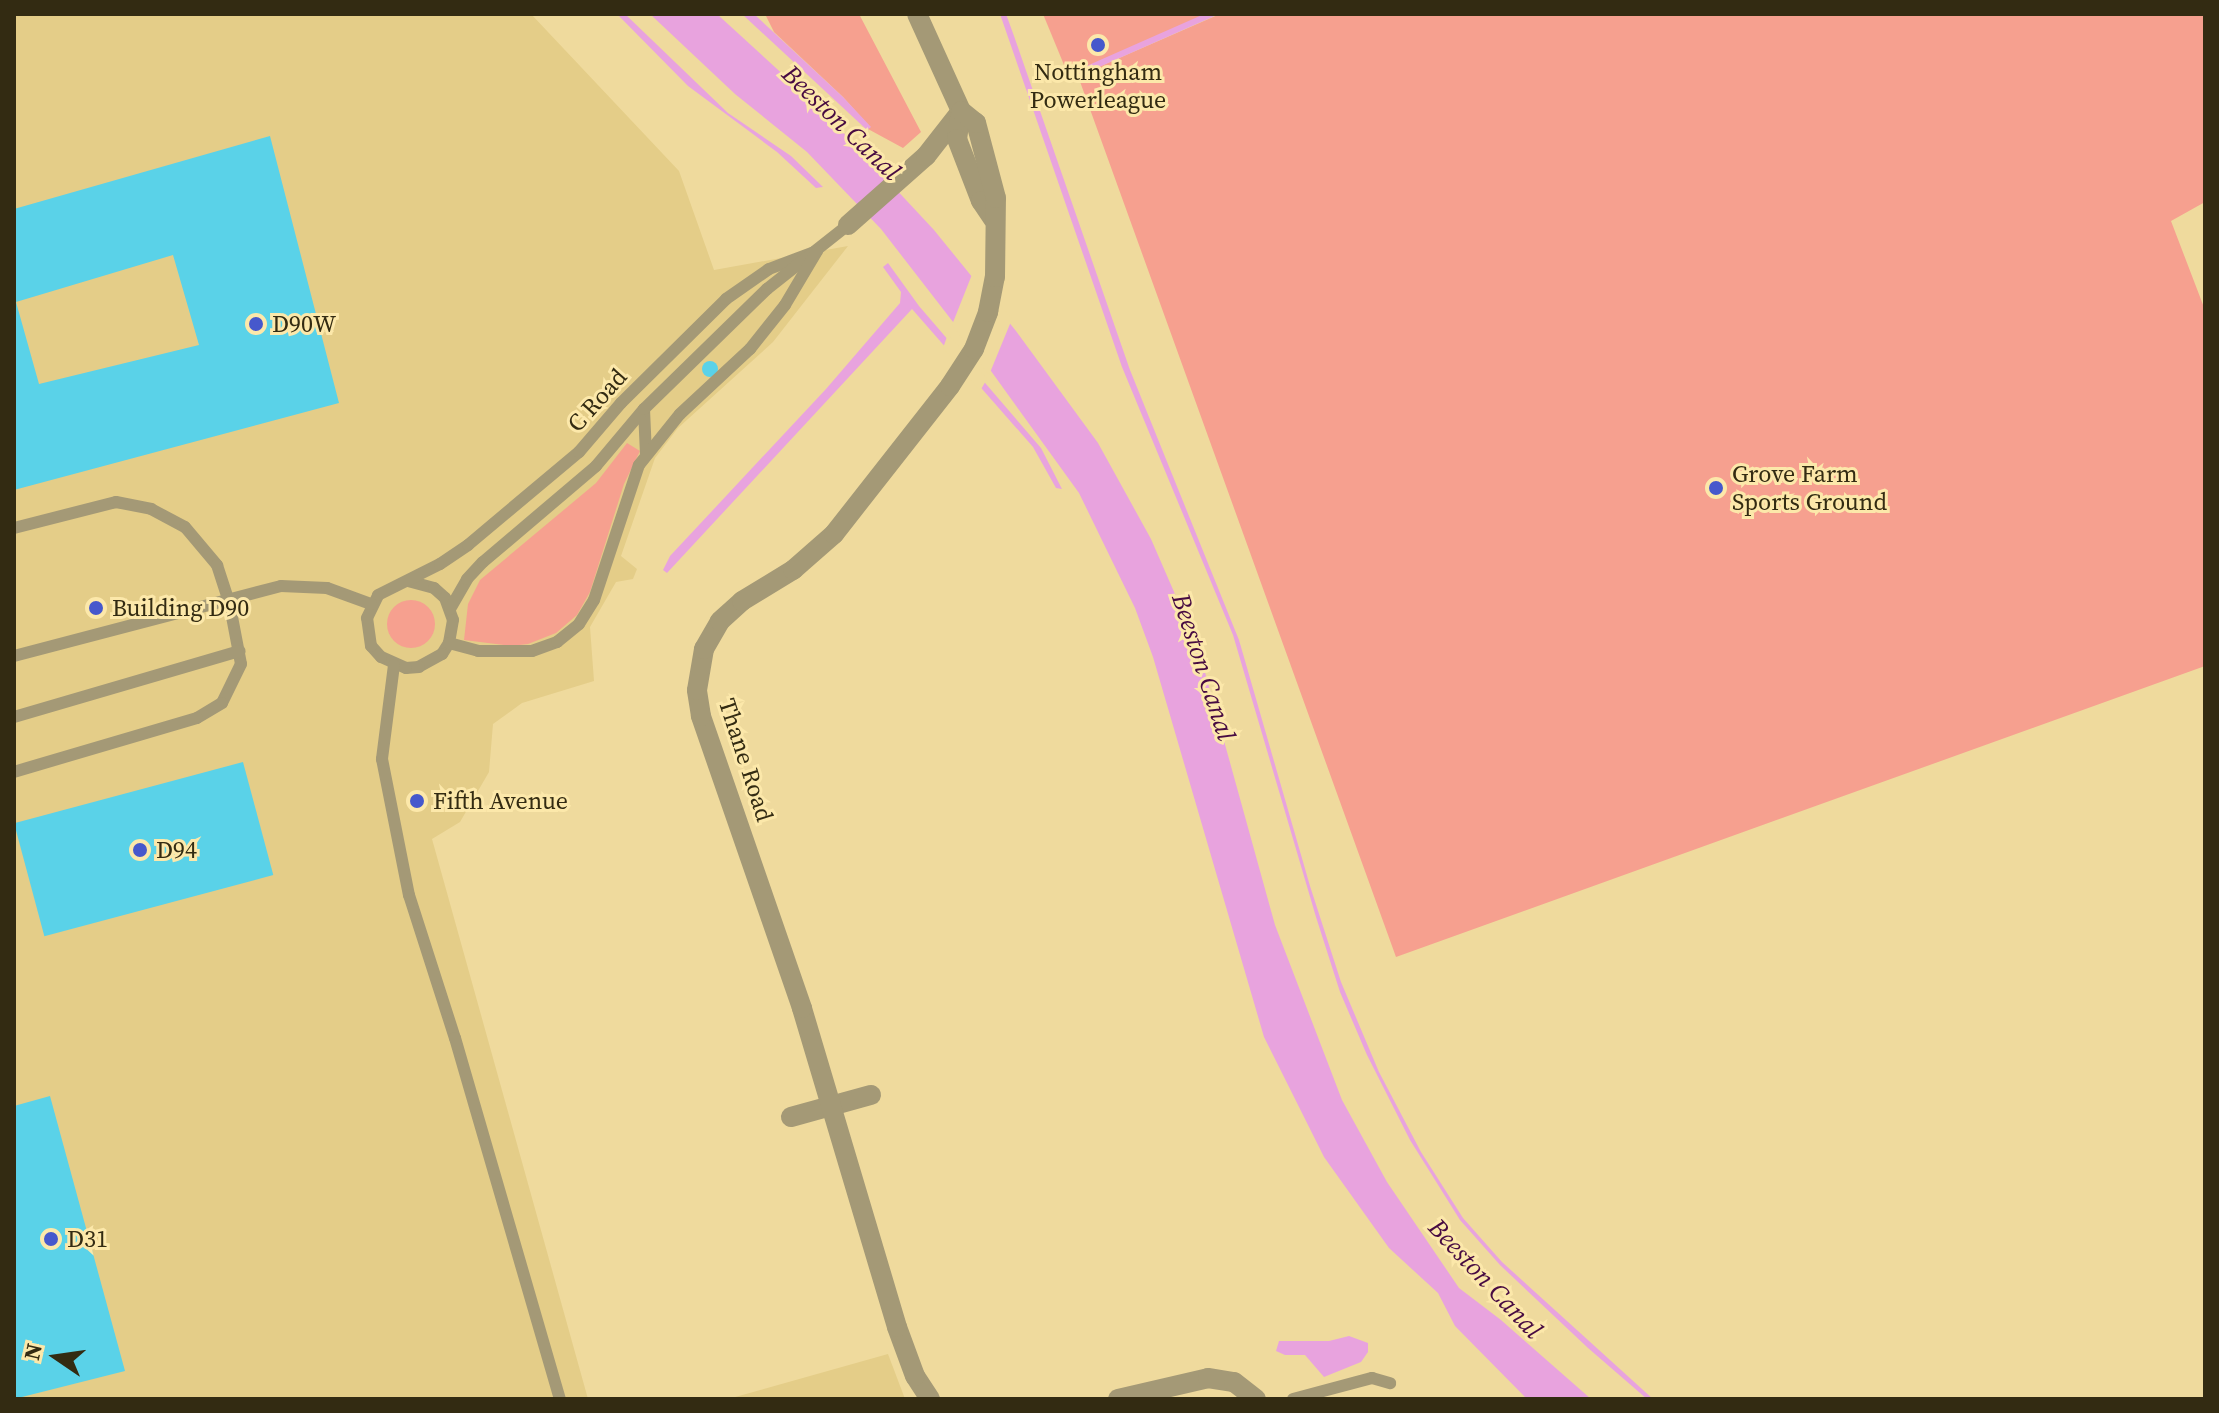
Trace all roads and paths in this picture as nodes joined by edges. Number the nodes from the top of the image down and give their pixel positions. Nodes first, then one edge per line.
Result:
1 (917, 14) edge
2 (961, 111) junction
3 (848, 225) joint
4 (817, 251) junction
5 (644, 409) junction
6 (646, 454) junction
7 (14, 528) edge
8 (408, 581) junction
9 (229, 601) junction
10 (371, 604) junction
11 (450, 609) junction
12 (449, 643) junction
13 (240, 651) junction
14 (14, 656) edge
15 (394, 665) junction
16 (14, 717) edge
17 (14, 772) edge
18 (871, 1095) dead end
19 (832, 1105) junction
20 (791, 1117) dead end
21 (1390, 1383) dead end
22 (560, 1399) edge
23 (930, 1399) edge
24 (1118, 1399) edge
25 (1256, 1399) edge
26 (1293, 1399) edge

1 - 2 street, Thane Road
2 - 3 street
2 - 19 street, Thane Road
3 - 4 lane, C Road
4 - 5 lane, C Road
4 - 6 lane, C Road
4 - 8 lane, C Road
5 - 6 lane, C Road
5 - 11 lane, C Road
6 - 12 lane, C Road
7 - 9 lane
8 - 10 lane, C Road
8 - 11 lane
9 - 10 lane
9 - 13 lane
9 - 14 lane
10 - 15 lane
11 - 12 lane, C Road
12 - 15 lane
13 - 16 lane
13 - 17 lane
15 - 22 lane
18 - 19 street
19 - 20 street
19 - 23 street, Thane Road
21 - 26 lane
24 - 25 street

